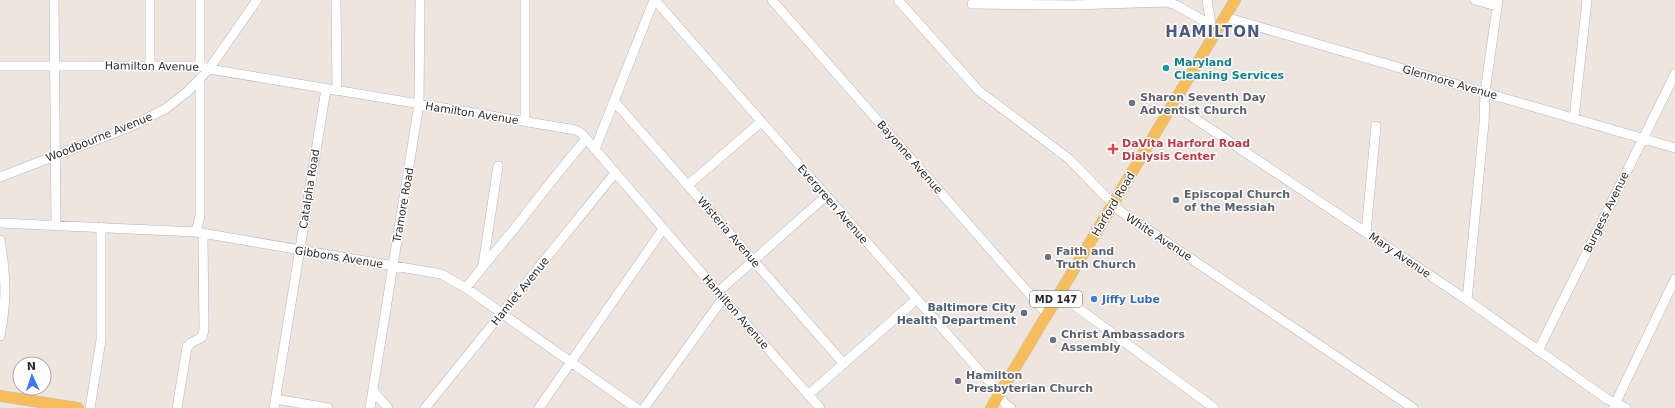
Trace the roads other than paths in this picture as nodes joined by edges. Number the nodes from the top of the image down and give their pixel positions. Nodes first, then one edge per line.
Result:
1 (54, 0) edge
2 (150, 0) edge
3 (200, 0) edge
4 (250, 0) edge
5 (257, 0) edge
6 (336, 0) edge
7 (420, 0) edge
8 (525, 0) edge
9 (654, 0) edge
10 (772, 0) edge
11 (898, 0) edge
12 (1207, 0) edge
13 (1235, 0) edge
14 (1475, 0) edge
15 (1587, 0) edge
16 (1497, 3) edge
17 (972, 4) dead end
18 (250, 10) junction
19 (1225, 17) junction
20 (1214, 28) junction
21 (0, 66) edge
22 (54, 66) junction
23 (150, 66) junction
24 (205, 68) junction
25 (1675, 74) edge
26 (200, 79) junction
27 (326, 89) junction
28 (337, 91) junction
29 (1485, 92) junction
30 (614, 101) junction
31 (419, 104) junction
32 (1173, 104) junction
33 (1574, 118) junction
34 (524, 121) junction
35 (761, 122) junction
36 (1376, 126) dead end
37 (1642, 138) junction
38 (586, 139) junction
39 (1675, 148) edge
40 (596, 149) junction
41 (54, 155) junction
42 (498, 166) dead end
43 (615, 173) junction
44 (0, 177) edge
45 (688, 185) junction
46 (826, 196) junction
47 (1113, 204) junction
48 (0, 223) edge
49 (56, 225) junction
50 (101, 227) junction
51 (663, 228) junction
52 (1366, 232) junction
53 (200, 233) junction
54 (0, 240) edge
55 (299, 250) junction
56 (754, 261) junction
57 (393, 265) junction
58 (483, 266) junction
59 (1675, 279) edge
60 (466, 288) junction
61 (1059, 294) junction
62 (720, 295) junction
63 (917, 299) junction
64 (1467, 300) junction
65 (501, 314) junction
66 (1047, 314) junction
67 (0, 336) edge
68 (1538, 351) junction
69 (570, 363) junction
70 (844, 364) junction
71 (373, 391) junction
72 (999, 394) junction
73 (808, 395) junction
74 (0, 396) edge
75 (274, 404) edge
76 (1614, 406) edge
77 (78, 408) edge
78 (90, 408) edge
79 (177, 408) edge
80 (328, 408) edge
81 (370, 408) edge
82 (388, 408) edge
83 (425, 408) edge
84 (539, 408) edge
85 (636, 408) edge
86 (644, 408) edge
87 (820, 408) edge
88 (990, 408) edge
89 (1010, 408) edge
90 (1214, 408) edge
91 (1413, 408) edge
92 (1626, 408) edge

1 - 22 street
2 - 23 street
3 - 24 street
4 - 18 street
5 - 18 street, Woodbourne Avenue
6 - 28 street
7 - 31 street, Tramore Road
8 - 34 street
9 - 30 street
9 - 35 street, Evergreen Avenue
10 - 66 street, Bayonne Avenue
11 - 47 street, White Avenue
12 - 20 street
13 - 19 main road, Harford Road / MD 147
14 - 16 street
15 - 33 street
16 - 29 street
17 - 20 street
18 - 24 street, Woodbourne Avenue
19 - 20 main road, Harford Road / MD 147
19 - 29 street, Glenmore Avenue
20 - 32 main road, Harford Road / MD 147
21 - 22 street, Hamilton Avenue
22 - 23 street, Hamilton Avenue
22 - 41 street
23 - 24 street, Hamilton Avenue
24 - 26 street, Woodbourne Avenue
24 - 27 street, Hamilton Avenue
25 - 37 street, Burgess Avenue
26 - 41 street, Woodbourne Avenue
26 - 53 street
27 - 28 street, Hamilton Avenue
27 - 55 street, Catalpha Road
28 - 31 street, Hamilton Avenue
29 - 33 street, Glenmore Avenue
29 - 64 street
30 - 40 street
30 - 45 street, Wisteria Avenue
31 - 34 street, Hamilton Avenue
31 - 57 street, Tramore Road
32 - 47 main road, Harford Road / MD 147
32 - 52 street, Mary Avenue
33 - 37 street, Glenmore Avenue
34 - 38 street, Hamilton Avenue
35 - 45 street
35 - 46 street, Evergreen Avenue
36 - 52 street
37 - 39 street, Glenmore Avenue
37 - 68 street, Burgess Avenue
38 - 40 street, Hamilton Avenue
38 - 58 street
40 - 43 street, Hamilton Avenue
41 - 44 street, Woodbourne Avenue
41 - 49 street
42 - 58 street
43 - 51 street, Hamilton Avenue
43 - 65 street, Hamlet Avenue
45 - 56 street, Wisteria Avenue
46 - 56 street
46 - 63 street, Evergreen Avenue
47 - 61 main road, Harford Road / MD 147
47 - 91 street, White Avenue
48 - 49 street, Gibbons Avenue
49 - 50 street, Gibbons Avenue
50 - 53 street, Gibbons Avenue
50 - 78 street
51 - 62 street, Hamilton Avenue
51 - 69 street
52 - 64 street, Mary Avenue
53 - 55 street, Gibbons Avenue
53 - 79 street
54 - 67 street
55 - 57 street, Gibbons Avenue
55 - 75 street, Catalpha Road
56 - 62 street
56 - 70 street, Wisteria Avenue
57 - 60 street, Gibbons Avenue
57 - 71 street, Tramore Road
58 - 60 street
59 - 76 street
60 - 65 street, Gibbons Avenue
61 - 66 main road, Harford Road / MD 147
61 - 90 street
62 - 73 street, Hamilton Avenue
62 - 86 street
63 - 70 street
63 - 72 street, Evergreen Avenue
64 - 68 street, Mary Avenue
65 - 69 street, Gibbons Avenue
65 - 83 street, Hamlet Avenue
66 - 72 main road, Harford Road / MD 147
68 - 76 street, Mary Avenue
69 - 84 street
69 - 85 street, Gibbons Avenue
70 - 73 street
71 - 81 street, Tramore Road
71 - 82 street
72 - 88 main road, Harford Road / MD 147
72 - 89 street, Evergreen Avenue
73 - 87 street, Hamilton Avenue
74 - 77 main road
75 - 80 street
76 - 92 street, Mary Avenue

